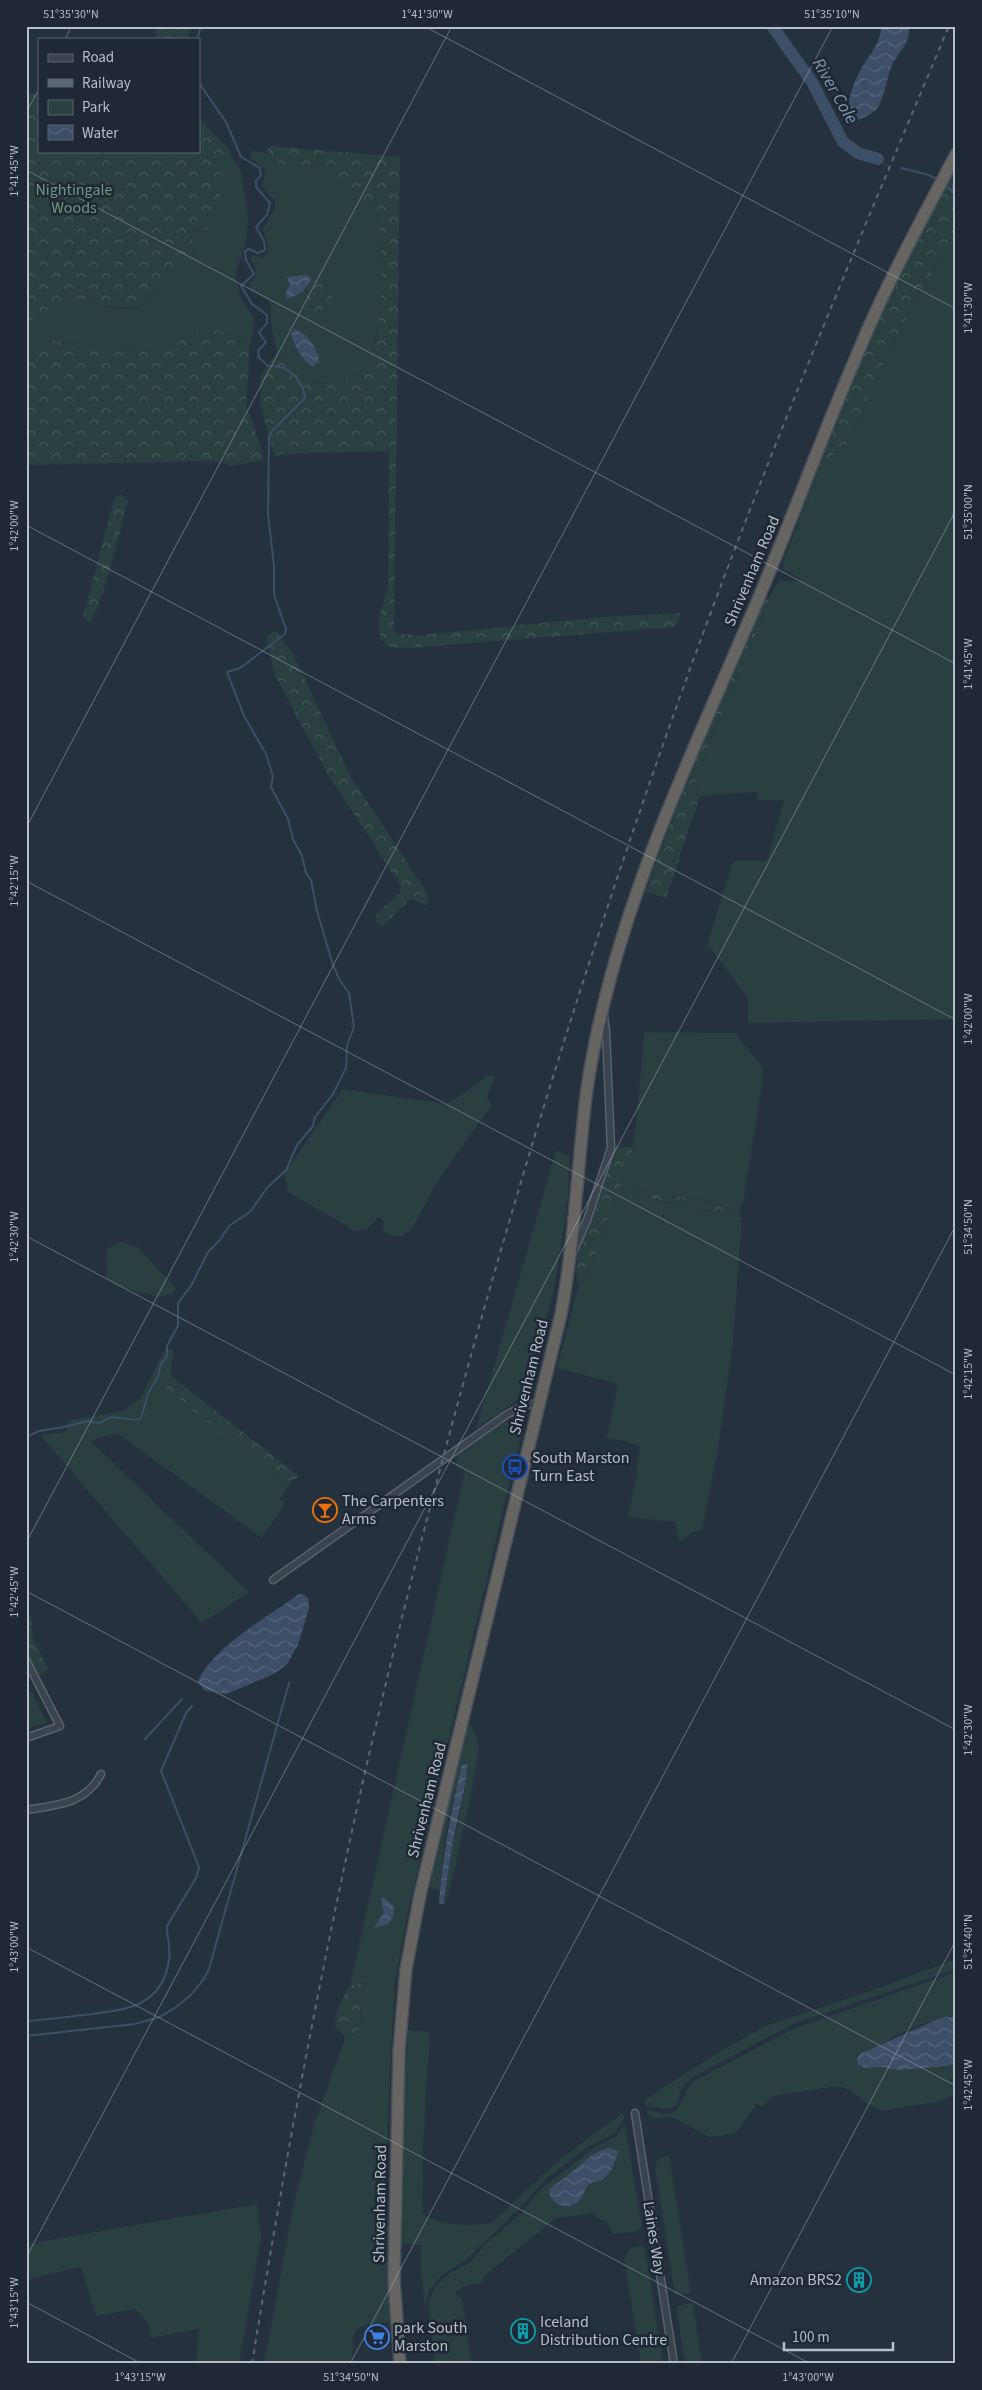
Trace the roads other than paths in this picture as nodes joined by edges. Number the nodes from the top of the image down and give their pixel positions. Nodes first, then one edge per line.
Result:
1 (956, 154) edge
2 (602, 1011) junction
3 (571, 1254) junction
4 (538, 1403) junction
5 (273, 1580) dead end
6 (26, 1660) edge
7 (26, 1738) edge
8 (101, 1774) dead end
9 (26, 1810) edge
10 (635, 2113) dead end
11 (400, 2364) edge
12 (674, 2364) edge

1 - 2 highway, Shrivenham Road
2 - 3 highway, Shrivenham Road
2 - 3 street, Shrivenham Road
3 - 4 highway, Shrivenham Road
4 - 5 street
4 - 11 highway, Shrivenham Road
6 - 7 street
8 - 9 street
10 - 12 street, Laines Way

